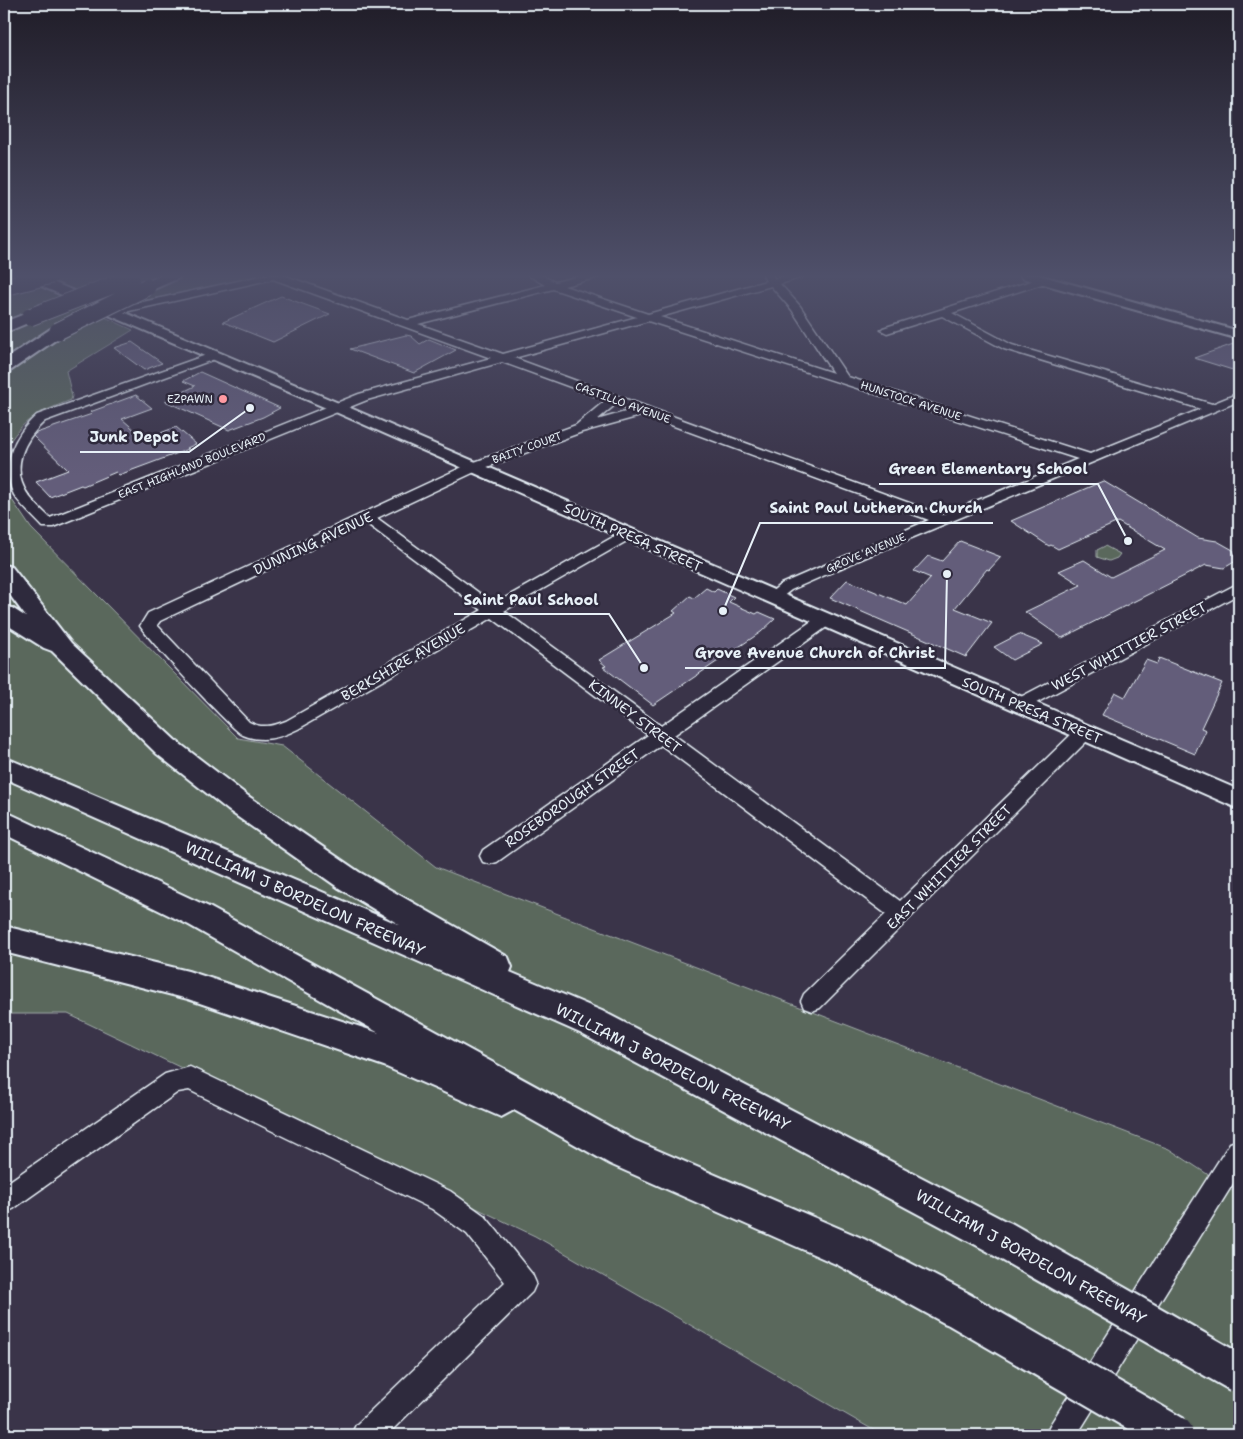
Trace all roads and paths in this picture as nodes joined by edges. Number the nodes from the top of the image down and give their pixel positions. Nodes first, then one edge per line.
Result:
1 (41, 342) edge
2 (185, 342) edge
3 (458, 342) edge
4 (560, 342) edge
5 (727, 342) edge
6 (819, 342) edge
7 (999, 342) edge
8 (216, 355) junction
9 (504, 358) junction
10 (4, 367) edge
11 (844, 380) junction
12 (1239, 396) edge
13 (614, 400) junction
14 (336, 407) junction
15 (1212, 408) junction
16 (643, 410) junction
17 (580, 428) junction
18 (1091, 459) junction
19 (474, 467) junction
20 (368, 518) junction
21 (944, 521) junction
22 (627, 535) junction
23 (4, 572) edge
24 (1239, 588) edge
25 (772, 598) junction
26 (494, 611) junction
27 (4, 613) edge
28 (825, 620) junction
29 (63, 649) junction
30 (201, 684) joint
31 (1019, 705) junction
32 (1085, 732) junction
33 (661, 735) junction
34 (4, 767) edge
35 (1239, 800) edge
36 (4, 822) edge
37 (490, 856) dead end
38 (902, 914) junction
39 (4, 939) edge
40 (812, 1001) dead end
41 (591, 1022) junction
42 (622, 1152) junction
43 (1239, 1152) edge
44 (4, 1200) edge
45 (1239, 1374) edge
46 (366, 1435) edge
47 (1060, 1435) edge
48 (1175, 1435) edge

1 - 10 highway, bridge
2 - 8 main road, SOUTH PRESA STREET
3 - 9 street, CASTILLO AVENUE
4 - 9 street, EAST HIGHLAND BOULEVARD
5 - 11 street, HUNSTOCK AVENUE
6 - 11 street
7 - 15 street
8 - 14 main road, SOUTH PRESA STREET
8 - 14 street, EAST HIGHLAND BOULEVARD
9 - 13 street, CASTILLO AVENUE
9 - 14 street, EAST HIGHLAND BOULEVARD
11 - 18 street, HUNSTOCK AVENUE
12 - 15 street, GROVE AVENUE
13 - 16 street, CASTILLO AVENUE
13 - 17 street, BAITY COURT
14 - 19 main road, SOUTH PRESA STREET
15 - 18 street, GROVE AVENUE
16 - 17 street, BAITY COURT
16 - 21 street, CASTILLO AVENUE
17 - 19 street, BAITY COURT
18 - 21 street, GROVE AVENUE
19 - 20 street, DUNNING AVENUE
19 - 22 main road, SOUTH PRESA STREET
20 - 26 street, KINNEY STREET
20 - 30 street, DUNNING AVENUE
21 - 25 street, GROVE AVENUE
22 - 25 main road, SOUTH PRESA STREET
22 - 26 street, BERKSHIRE AVENUE
23 - 29 highway
24 - 31 street, WEST WHITTIER STREET
25 - 28 main road, SOUTH PRESA STREET
26 - 30 street, BERKSHIRE AVENUE
26 - 33 street, KINNEY STREET
27 - 29 highway
28 - 31 main road, SOUTH PRESA STREET
28 - 33 street, ROSEBOROUGH STREET
29 - 41 highway
31 - 32 main road, SOUTH PRESA STREET
32 - 35 main road, SOUTH PRESA STREET
32 - 38 street, EAST WHITTIER STREET
33 - 37 street, ROSEBOROUGH STREET
33 - 38 street, KINNEY STREET
34 - 41 highway, WILLIAM J BORDELON FREEWAY
36 - 42 highway
38 - 40 street, EAST WHITTIER STREET
39 - 42 highway
41 - 45 highway, WILLIAM J BORDELON FREEWAY, bridge
42 - 48 highway, bridge
43 - 47 street
44 - 46 street

